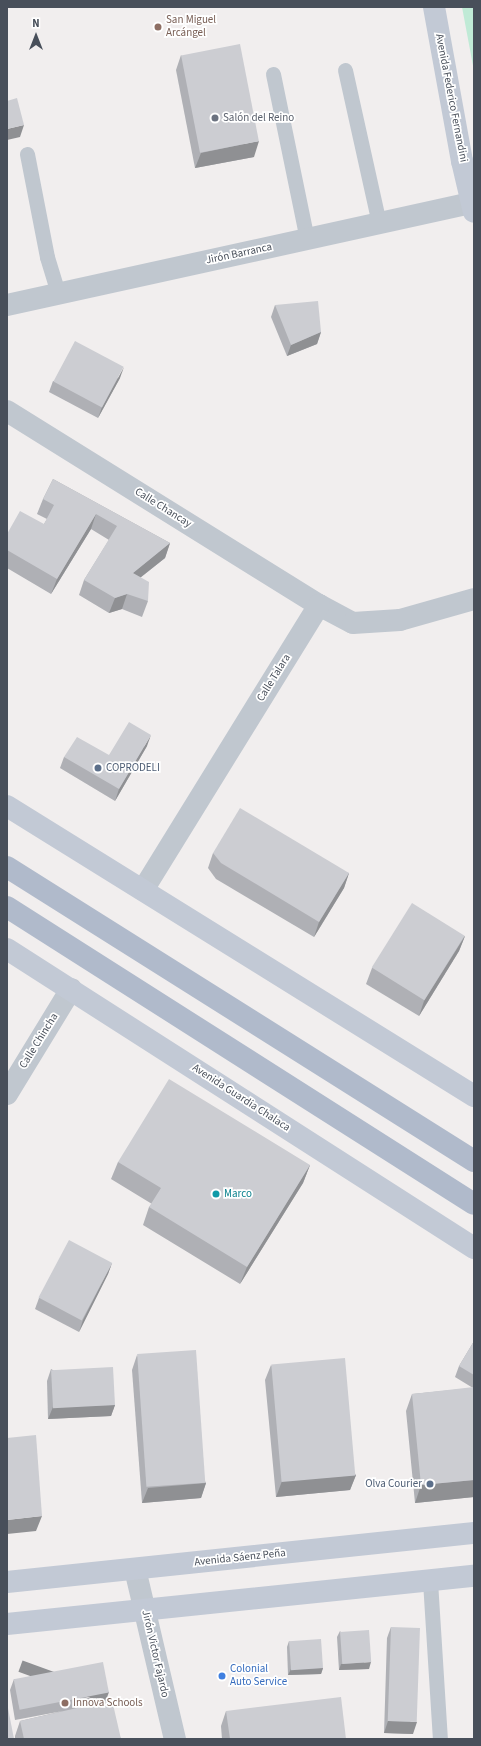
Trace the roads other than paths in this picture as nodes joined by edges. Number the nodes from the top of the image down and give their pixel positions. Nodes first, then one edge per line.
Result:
1 (434, 7) edge
2 (345, 70) dead end
3 (273, 74) dead end
4 (27, 154) dead end
5 (473, 207) edge
6 (379, 223) junction
7 (307, 239) junction
8 (58, 294) junction
9 (7, 305) edge
10 (7, 411) edge
11 (474, 599) edge
12 (319, 605) junction
13 (7, 806) edge
14 (7, 867) edge
15 (143, 890) junction
16 (7, 906) edge
17 (7, 949) edge
18 (71, 989) junction
19 (7, 1094) edge
20 (474, 1096) edge
21 (474, 1160) edge
22 (474, 1204) edge
23 (474, 1248) edge
24 (474, 1533) edge
25 (135, 1569) junction
26 (474, 1576) edge
27 (430, 1581) junction
28 (7, 1582) edge
29 (145, 1610) junction
30 (7, 1624) edge
31 (175, 1739) edge
32 (440, 1739) edge

1 - 5 street, Avenida Federico Fernandini
2 - 6 lane
3 - 7 lane
4 - 8 lane
5 - 6 street, Jirón Barranca
6 - 7 street, Jirón Barranca
7 - 8 street, Jirón Barranca
8 - 9 street, Jirón Barranca
10 - 12 street, Calle Chancay
11 - 12 street
12 - 15 street, Calle Talara
13 - 15 street
14 - 21 main road
15 - 20 street
16 - 22 main road
17 - 18 street, Avenida Guardia Chalaca
18 - 19 street, Calle Chincha
18 - 23 street, Avenida Guardia Chalaca
24 - 25 street, Avenida Sáenz Peña
25 - 28 street, Avenida Sáenz Peña
25 - 29 street, Jirón Victor Fajardo
26 - 27 street
27 - 29 street
27 - 32 lane
29 - 30 street
29 - 31 street, Jirón Victor Fajardo

